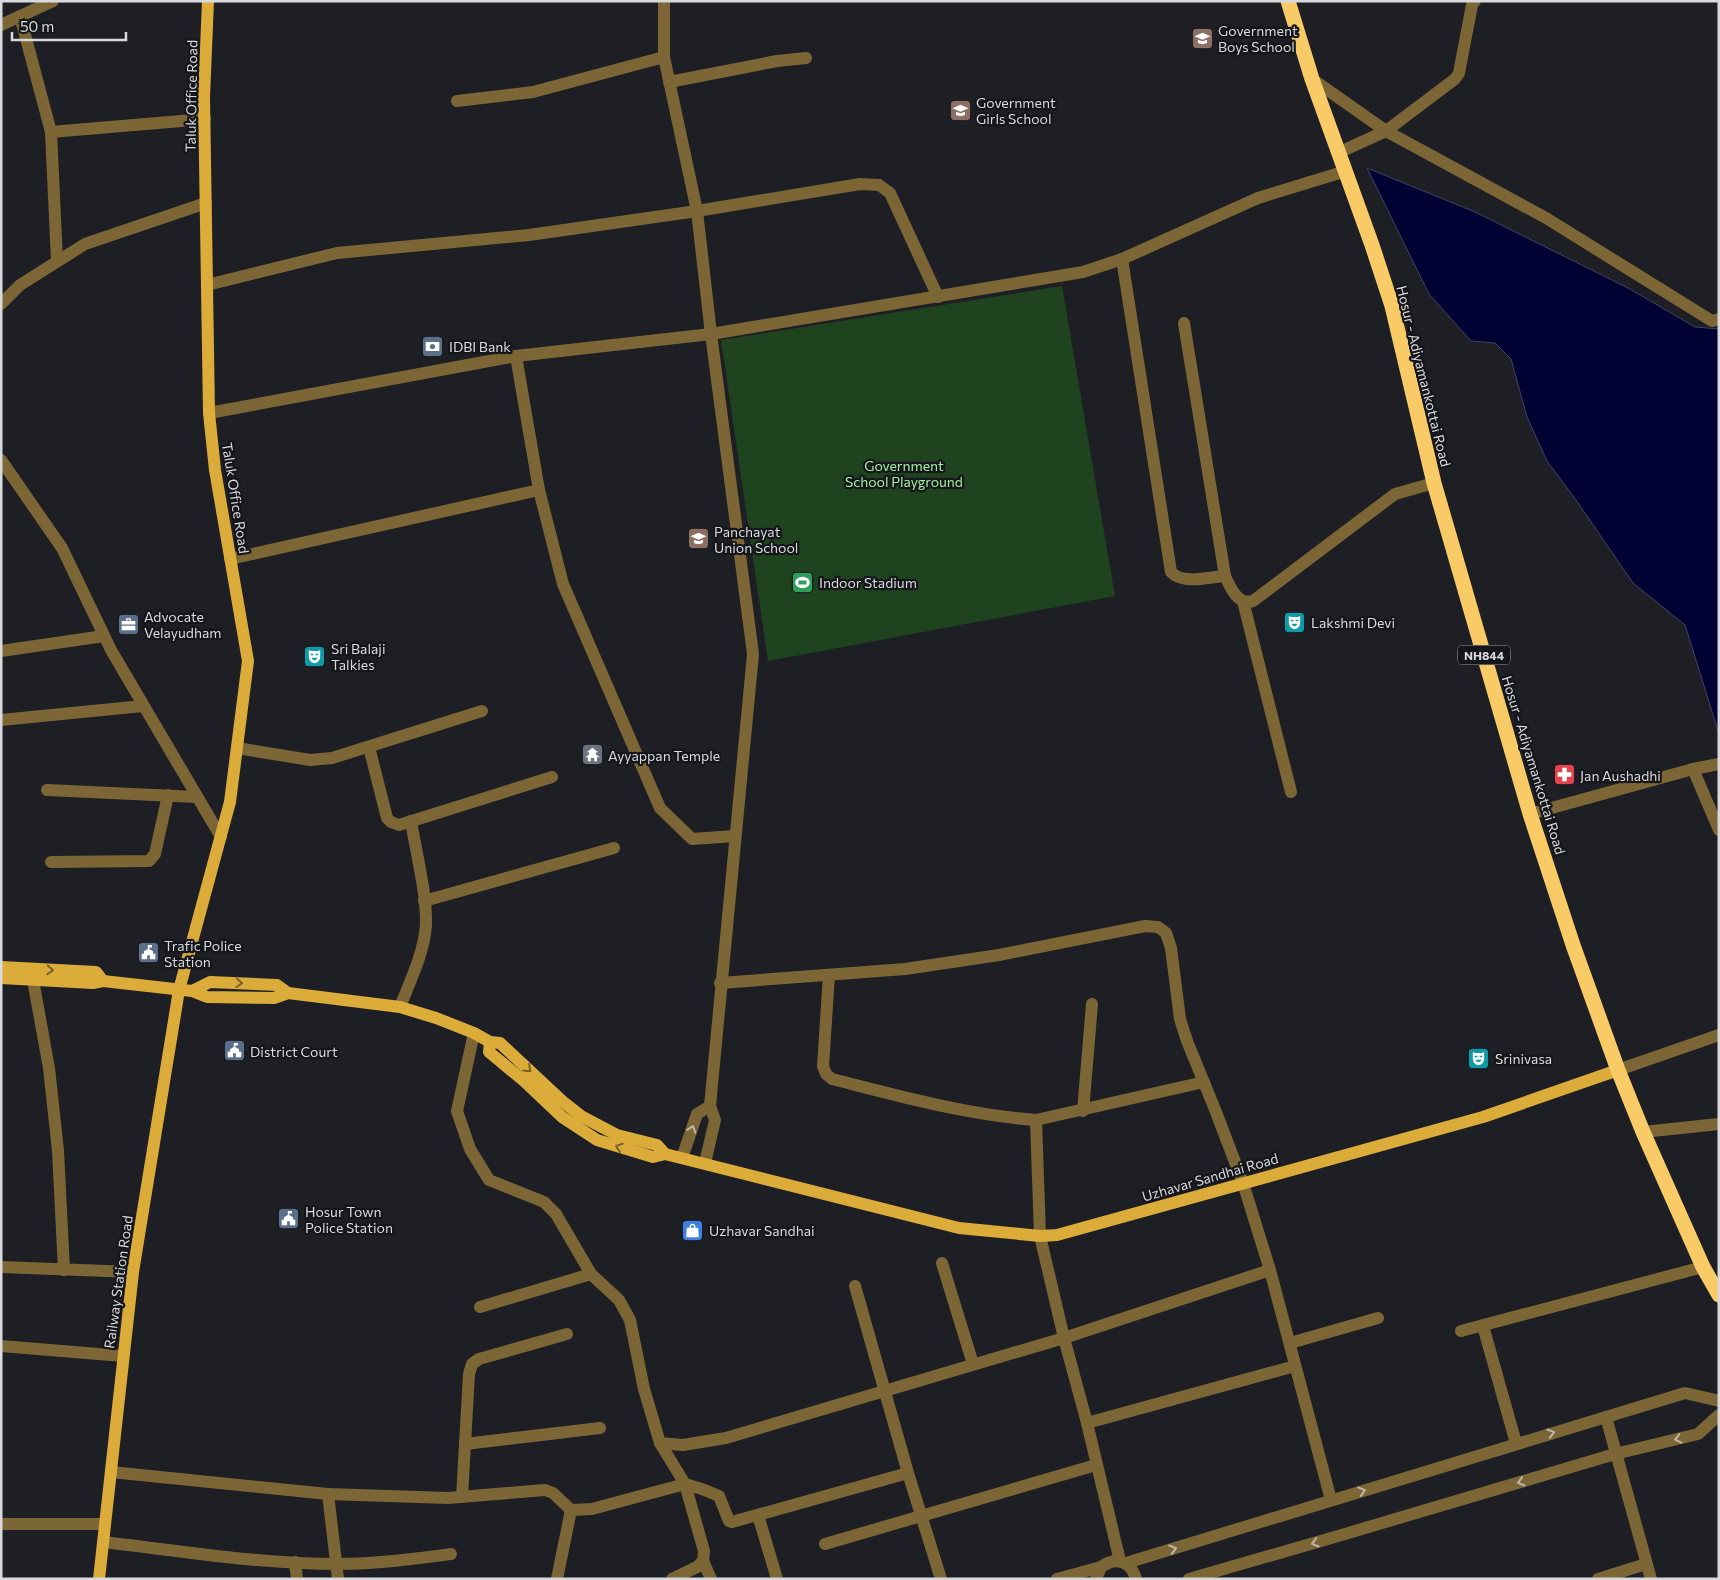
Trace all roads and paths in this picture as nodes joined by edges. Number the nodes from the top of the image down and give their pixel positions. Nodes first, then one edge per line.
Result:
1 (53, 1) edge
2 (208, 1) edge
3 (664, 1) edge
4 (1288, 1) edge
5 (1475, 1) edge
6 (20, 16) junction
7 (1, 25) edge
8 (664, 57) junction
9 (806, 58) dead end
10 (1312, 79) junction
11 (669, 82) junction
12 (457, 101) dead end
13 (205, 119) junction
14 (1386, 130) junction
15 (51, 132) junction
16 (1340, 152) junction
17 (1346, 171) junction
18 (206, 203) junction
19 (697, 211) junction
20 (1122, 259) junction
21 (57, 261) junction
22 (208, 285) junction
23 (938, 297) junction
24 (1, 304) edge
25 (1719, 319) edge
26 (1184, 323) dead end
27 (711, 334) junction
28 (516, 356) junction
29 (209, 413) junction
30 (1, 460) edge
31 (1434, 483) junction
32 (540, 490) junction
33 (230, 559) junction
34 (1225, 576) junction
35 (1243, 601) junction
36 (104, 636) junction
37 (1, 651) edge
38 (143, 706) junction
39 (482, 711) dead end
40 (1, 720) edge
41 (369, 747) junction
42 (237, 748) junction
43 (1719, 764) edge
44 (1693, 770) junction
45 (552, 777) dead end
46 (48, 790) dead end
47 (1291, 792) dead end
48 (168, 795) junction
49 (197, 797) junction
50 (1530, 814) junction
51 (411, 821) junction
52 (1719, 830) edge
53 (735, 836) junction
54 (221, 837) junction
55 (614, 848) dead end
56 (51, 862) dead end
57 (424, 901) junction
58 (1, 967) edge
59 (829, 975) junction
60 (1, 978) edge
61 (33, 980) junction
62 (103, 981) junction
63 (720, 983) junction
64 (179, 990) junction
65 (1092, 1004) dead end
66 (400, 1007) junction
67 (474, 1033) junction
68 (1719, 1035) edge
69 (1719, 1039) edge
70 (1704, 1040) junction
71 (1618, 1070) junction
72 (1204, 1082) junction
73 (710, 1106) junction
74 (1083, 1111) junction
75 (1036, 1120) junction
76 (1719, 1124) edge
77 (1643, 1132) junction
78 (682, 1158) junction
79 (710, 1164) junction
80 (1243, 1183) junction
81 (1040, 1236) junction
82 (942, 1263) dead end
83 (1, 1267) edge
84 (1703, 1267) junction
85 (64, 1270) junction
86 (1270, 1270) junction
87 (133, 1272) junction
88 (592, 1274) junction
89 (855, 1286) dead end
90 (1719, 1296) edge
91 (480, 1307) dead end
92 (1378, 1318) dead end
93 (1483, 1326) junction
94 (1461, 1331) dead end
95 (567, 1334) dead end
96 (1064, 1338) junction
97 (1290, 1343) junction
98 (1, 1346) edge
99 (123, 1356) junction
100 (973, 1364) junction
101 (1295, 1366) junction
102 (884, 1391) junction
103 (1719, 1401) edge
104 (1719, 1415) edge
105 (1606, 1417) junction
106 (1087, 1423) junction
107 (600, 1428) dead end
108 (660, 1443) junction
109 (1516, 1443) junction
110 (465, 1444) junction
111 (1616, 1454) junction
112 (1096, 1465) junction
113 (111, 1472) junction
114 (908, 1473) junction
115 (685, 1484) junction
116 (328, 1494) junction
117 (462, 1497) junction
118 (1331, 1500) junction
119 (570, 1510) junction
120 (758, 1515) junction
121 (923, 1516) junction
122 (1, 1524) edge
123 (105, 1524) junction
124 (103, 1542) junction
125 (825, 1544) dead end
126 (451, 1554) dead end
127 (703, 1561) junction
128 (295, 1562) junction
129 (1123, 1562) junction
130 (336, 1564) junction
131 (1646, 1564) junction
132 (1099, 1573) edge
133 (1231, 1573) edge
134 (99, 1579) edge
135 (297, 1579) edge
136 (338, 1579) edge
137 (557, 1579) edge
138 (672, 1579) edge
139 (711, 1579) edge
140 (777, 1579) edge
141 (941, 1579) edge
142 (1057, 1579) edge
143 (1136, 1579) edge
144 (1188, 1579) edge
145 (1598, 1579) edge
146 (1651, 1579) edge

1 - 6 street
2 - 13 main road, Taluk Office Road
3 - 8 street
4 - 10 highway, Hosur - Adiyamankottai Road / NH844
5 - 14 street
6 - 7 street
6 - 15 street
8 - 11 street
8 - 12 street
9 - 11 street
10 - 14 street
10 - 16 highway, Hosur - Adiyamankottai Road / NH844
11 - 19 street
13 - 15 street
13 - 18 main road, Taluk Office Road
14 - 16 street
14 - 25 street
15 - 21 street
16 - 17 highway, Hosur - Adiyamankottai Road / NH844
17 - 20 street
17 - 31 highway, Hosur - Adiyamankottai Road / NH844
18 - 21 street
18 - 22 main road, Taluk Office Road
19 - 22 street
19 - 23 street
19 - 27 street
20 - 23 street
20 - 34 street
21 - 24 street
22 - 29 main road, Taluk Office Road
23 - 27 street
26 - 34 street
27 - 28 street
27 - 53 street
28 - 29 street
28 - 32 street
29 - 33 main road, Taluk Office Road
30 - 36 street
31 - 35 street
31 - 50 highway, Hosur - Adiyamankottai Road / NH844
32 - 33 street
32 - 53 street
33 - 42 main road, Taluk Office Road
34 - 35 street
35 - 47 street
36 - 37 street
36 - 38 street
38 - 40 street
38 - 49 street
39 - 41 street
41 - 42 street
41 - 51 street
42 - 54 main road, Taluk Office Road
43 - 44 street
44 - 50 street
44 - 52 street
45 - 51 street
46 - 48 street
48 - 49 street
48 - 56 street
49 - 54 street
50 - 71 highway, Hosur - Adiyamankottai Road / NH844
51 - 57 street
53 - 63 street
54 - 64 main road, Taluk Office Road
55 - 57 street
57 - 66 street
58 -> 62 main road
59 - 63 street
59 - 72 street
59 - 75 street
60 - 61 main road
61 - 62 main road
61 - 85 street
62 - 64 main road
63 - 73 street
64 - 66 main road
64 - 87 main road, Railway Station Road
65 - 74 street
66 - 67 main road
67 - 78 main road
67 - 88 street
68 - 70 street
69 - 70 street
70 - 71 street
71 - 77 highway, Hosur - Adiyamankottai Road / NH844
71 - 80 main road, Uzhavar Sandhai Road
72 - 74 street
72 - 80 street
78 -> 73 street
73 - 79 street
74 - 75 street
75 - 81 street
76 - 77 street
77 - 84 highway, Hosur - Adiyamankottai Road / NH844
78 - 79 main road
79 - 81 main road, Uzhavar Sandhai Road
80 - 81 main road, Uzhavar Sandhai Road
80 - 86 street
81 - 96 street
82 - 100 street
83 - 85 street
84 - 90 highway, Hosur - Adiyamankottai Road / NH844
84 - 93 street
85 - 87 street
86 - 96 street
86 - 97 street
87 - 99 main road, Railway Station Road
88 - 91 street
88 - 108 street
89 - 102 street
92 - 97 street
93 - 94 street
93 - 109 street
95 - 110 street
96 - 100 street
96 - 106 street
97 - 101 street
98 - 99 street
99 - 113 main road, Railway Station Road
100 - 102 street
101 - 106 street
101 - 118 street
102 - 108 street
102 - 114 street
103 - 105 street
104 -> 111 street
109 -> 105 street
105 - 111 street
106 - 112 street
107 - 110 street
108 - 115 street
118 -> 109 street
110 - 117 street
111 - 131 street
111 -> 133 street
112 - 121 street
112 - 129 street
113 - 116 street
113 - 123 main road, Railway Station Road
114 - 120 street
114 - 121 street
115 - 119 street
115 - 120 street
115 - 127 street
116 - 117 street
116 - 130 street
117 - 119 street
129 -> 118 street
119 - 137 street
120 - 140 street
121 - 125 street
121 - 141 street
122 - 123 street
123 - 124 main road, Railway Station Road
124 - 128 street
124 - 134 main road, Railway Station Road
126 - 130 street
127 - 138 street
127 - 139 street
128 - 130 street
128 - 135 street
129 - 132 street
129 - 143 street
130 - 136 street
131 - 145 street
131 - 146 street
132 - 142 street
133 - 144 street

